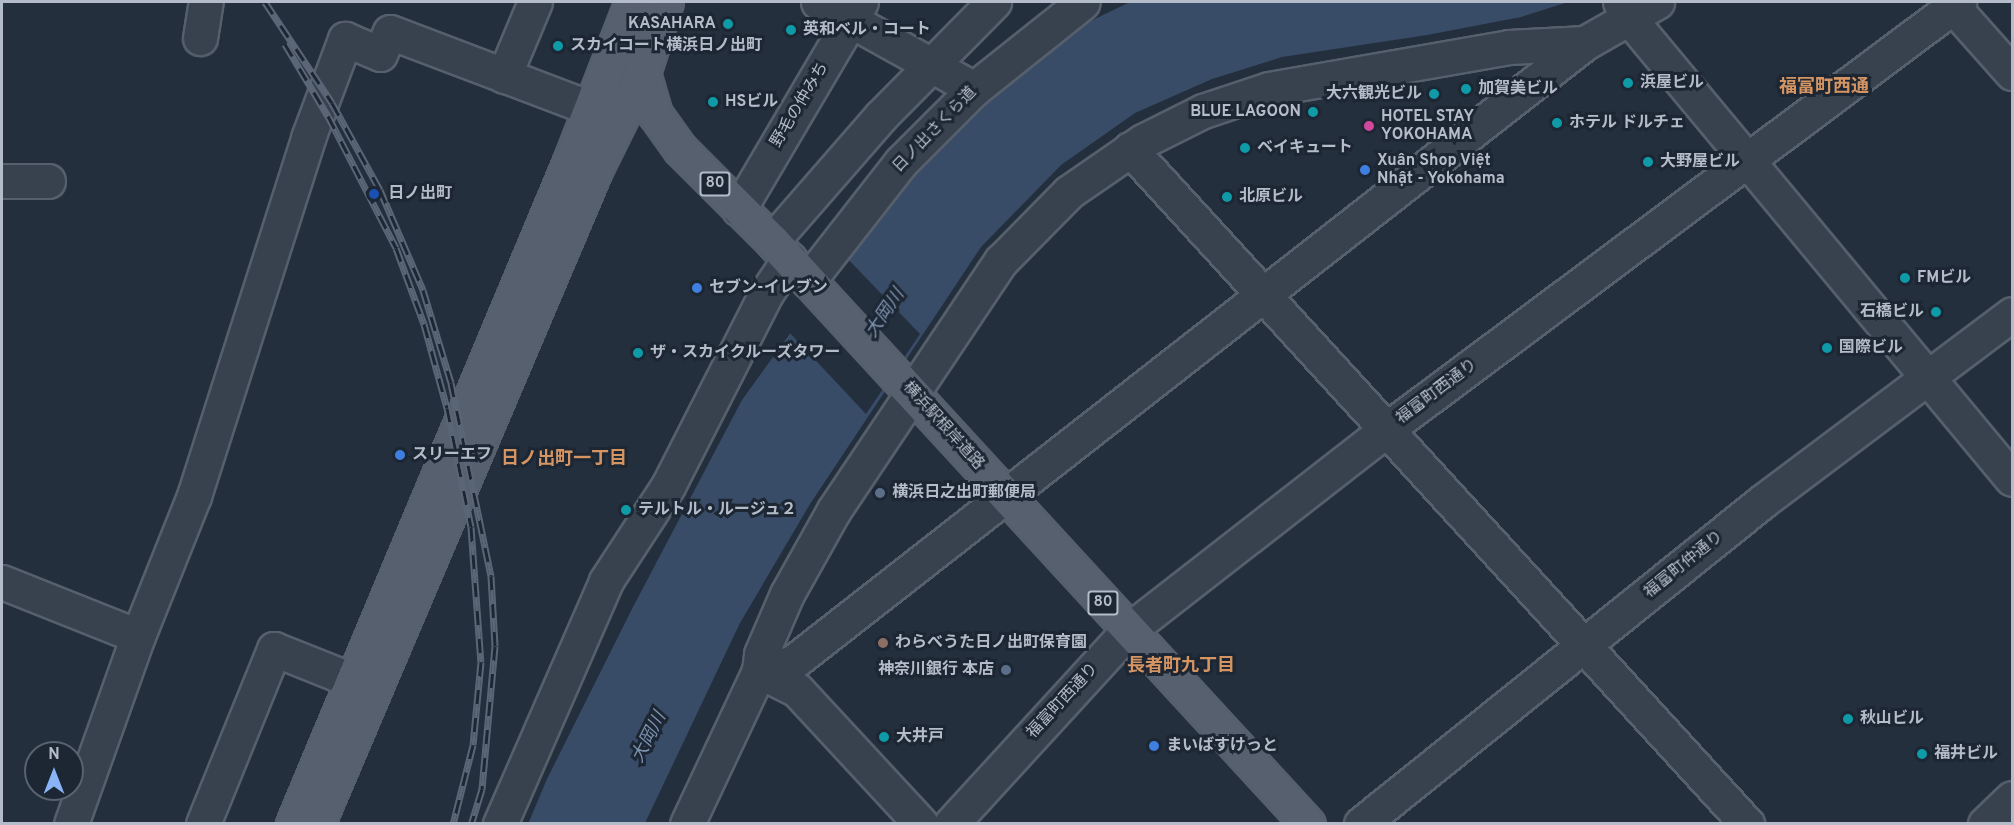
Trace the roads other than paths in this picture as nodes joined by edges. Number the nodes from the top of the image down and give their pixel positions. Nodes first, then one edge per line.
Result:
1 (206, 2) edge
2 (535, 2) edge
3 (632, 2) edge
4 (641, 2) edge
5 (666, 2) edge
6 (818, 2) edge
7 (994, 2) edge
8 (1083, 2) edge
9 (1657, 2) edge
10 (1954, 3) edge
11 (1625, 10) edge
12 (856, 11) edge
13 (200, 38) dead end
14 (1585, 43) junction
15 (931, 64) junction
16 (643, 73) junction
17 (2013, 73) edge
18 (504, 76) junction
19 (974, 88) junction
20 (605, 113) junction
21 (1130, 149) junction
22 (1747, 158) junction
23 (2, 181) edge
24 (48, 181) dead end
25 (739, 209) junction
26 (790, 260) junction
27 (1262, 295) junction
28 (2013, 314) edge
29 (1927, 378) junction
30 (906, 386) junction
31 (1387, 429) junction
32 (2013, 479) edge
33 (1007, 497) junction
34 (3, 588) edge
35 (1129, 630) junction
36 (138, 636) junction
37 (1585, 644) junction
38 (759, 671) junction
39 (352, 680) junction
40 (2013, 798) edge
41 (71, 824) edge
42 (202, 824) edge
43 (293, 824) edge
44 (317, 824) edge
45 (500, 824) edge
46 (687, 824) edge
47 (921, 824) edge
48 (951, 824) edge
49 (1308, 824) edge
50 (1361, 824) edge
51 (1747, 824) edge
52 (1985, 824) edge

1 - 13 street
2 - 18 street
3 - 20 main road
4 - 16 main road, 横浜駅根岸道路 / 80
5 - 16 main road
6 - 12 street
7 - 15 street
8 - 19 street, 日ノ出さくら道
9 - 11 street
10 - 17 street
10 - 22 street, 福富町西通り
11 - 14 street
11 - 22 street
12 - 15 street
12 - 25 street, 野毛の仲みち
14 - 21 street
14 - 27 street
15 - 19 street
15 - 26 street
16 - 20 main road
16 - 25 main road, 横浜駅根岸道路 / 80
18 - 20 street
18 - 36 street
19 - 26 street, 日ノ出さくら道
20 - 39 main road
20 - 44 main road
21 - 27 street
21 - 30 street
22 - 29 street
22 - 31 street, 福富町西通り
23 - 24 street
25 - 26 main road, 横浜駅根岸道路 / 80
26 - 30 main road, 横浜駅根岸道路 / 80
26 - 45 street
27 - 31 street
27 - 33 street
28 - 29 street, 福富町仲通り
29 - 32 street
29 - 37 street, 福富町仲通り
30 - 33 main road, 横浜駅根岸道路 / 80
30 - 38 street
31 - 35 street, 福富町西通り
31 - 37 street
33 - 35 main road, 横浜駅根岸道路 / 80
33 - 38 street
34 - 36 street
35 - 48 street, 福富町西通り
35 - 49 main road, 横浜駅根岸道路 / 80
36 - 41 street
37 - 50 street, 福富町仲通り
37 - 51 street
38 - 46 street
38 - 47 street
39 - 42 street
39 - 43 main road
40 - 52 street

